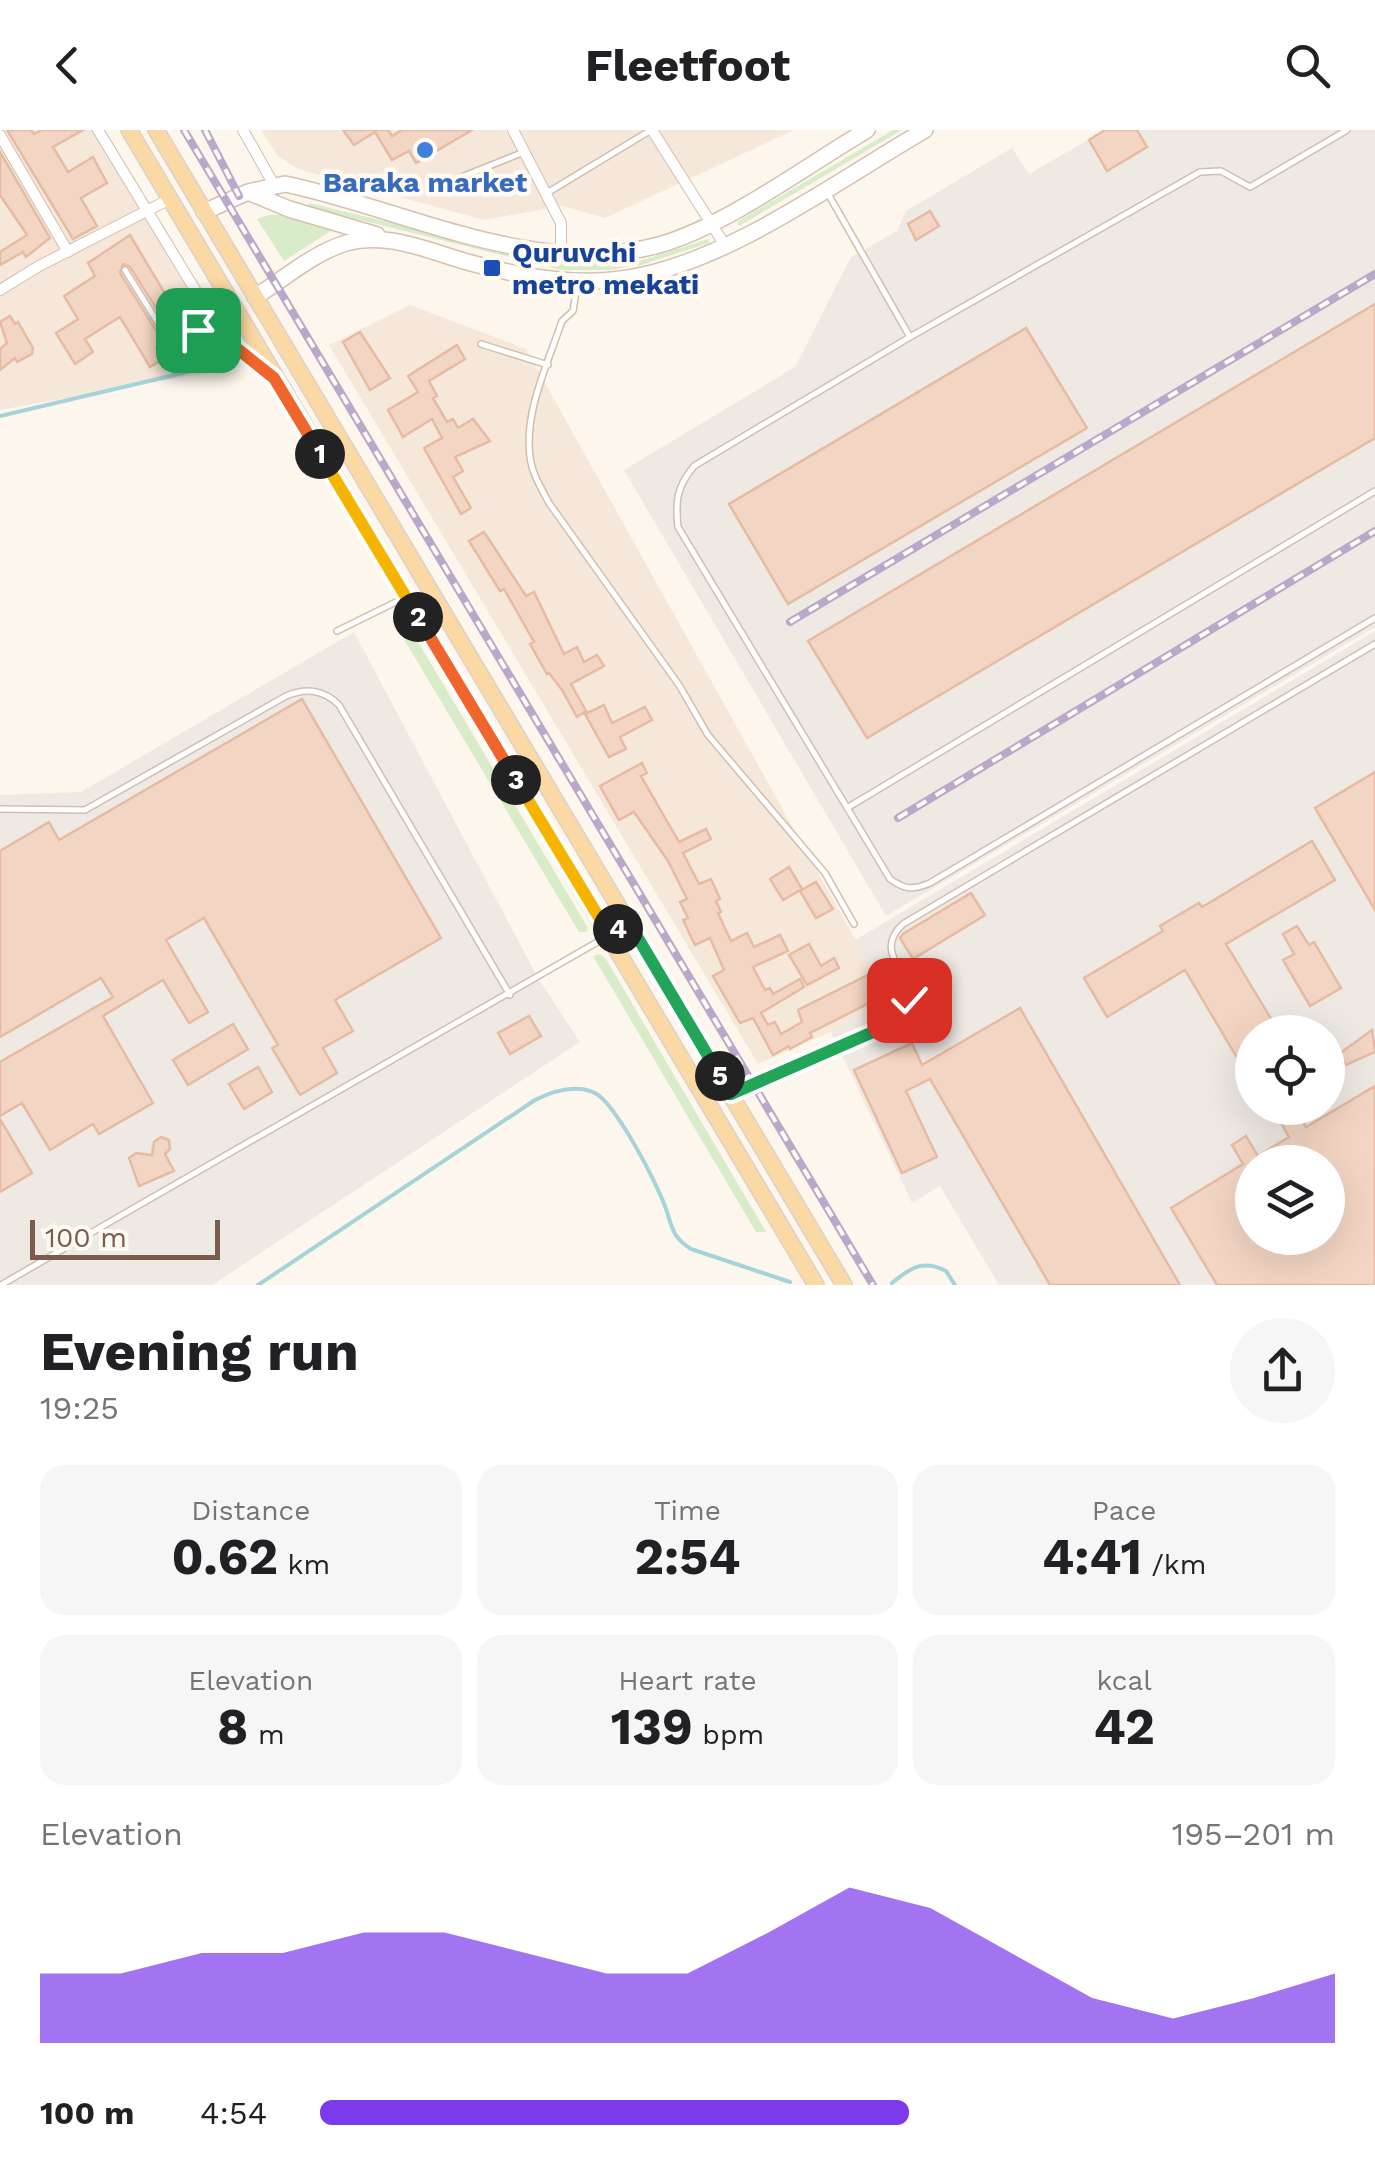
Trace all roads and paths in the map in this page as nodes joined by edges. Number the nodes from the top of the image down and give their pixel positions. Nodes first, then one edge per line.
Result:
1 (98, 130) edge
2 (128, 130) edge
3 (156, 130) edge
4 (243, 130) edge
5 (513, 130) edge
6 (652, 130) edge
7 (867, 130) edge
8 (925, 130) edge
9 (1347, 130) edge
10 (0, 135) edge
11 (524, 152) junction
12 (274, 185) junction
13 (825, 188) junction
14 (429, 190) dead end
15 (248, 192) junction
16 (547, 194) junction
17 (170, 199) junction
18 (204, 212) junction
19 (148, 213) junction
20 (713, 222) junction
21 (182, 225) junction
22 (392, 239) junction
23 (726, 247) junction
24 (68, 252) junction
25 (560, 252) junction
26 (125, 270) dead end
27 (578, 282) junction
28 (0, 290) edge
29 (255, 296) junction
30 (233, 310) junction
31 (214, 321) junction
32 (910, 337) junction
33 (481, 344) dead end
34 (548, 365) junction
35 (274, 378) junction
36 (1375, 491) edge
37 (406, 598) junction
38 (1375, 618) edge
39 (337, 631) dead end
40 (1375, 644) edge
41 (847, 808) junction
42 (0, 810) edge
43 (629, 923) junction
44 (854, 924) dead end
45 (609, 934) junction
46 (510, 995) junction
47 (731, 1094) junction
48 (807, 1222) junction
49 (786, 1234) junction
50 (1, 1285) edge
51 (816, 1285) edge
52 (844, 1285) edge

1 - 19 street
2 - 17 main road
3 - 18 main road
4 - 12 street
5 - 11 street
6 - 16 lane
6 - 20 street
7 - 20 street
8 - 13 street
9 - 32 lane
10 - 24 street
11 - 14 lane
11 - 16 street
12 - 15 street
12 - 25 street
13 - 23 street
13 - 32 lane
15 - 18 street
15 - 22 street
16 - 25 street
17 - 19 street
17 - 21 main road
18 - 21 main road
18 - 29 main road
19 - 24 street
19 - 31 street
20 - 23 street
20 - 25 street
21 - 30 main road
22 - 27 street
22 - 29 street
23 - 27 street
24 - 28 street
26 - 31 lane
27 - 34 lane
29 - 30 main road
29 - 43 main road
30 - 35 main road
31 - 35 street
32 - 41 lane
33 - 34 lane
34 - 44 lane
35 - 37 main road
36 - 41 lane
37 - 39 lane
37 - 45 main road
38 - 41 lane
40 - 47 lane
42 - 46 lane
43 - 45 lane
43 - 47 main road
45 - 46 lane
45 - 49 main road
46 - 50 lane
47 - 48 main road
48 - 49 main road
48 - 52 main road
49 - 51 main road

